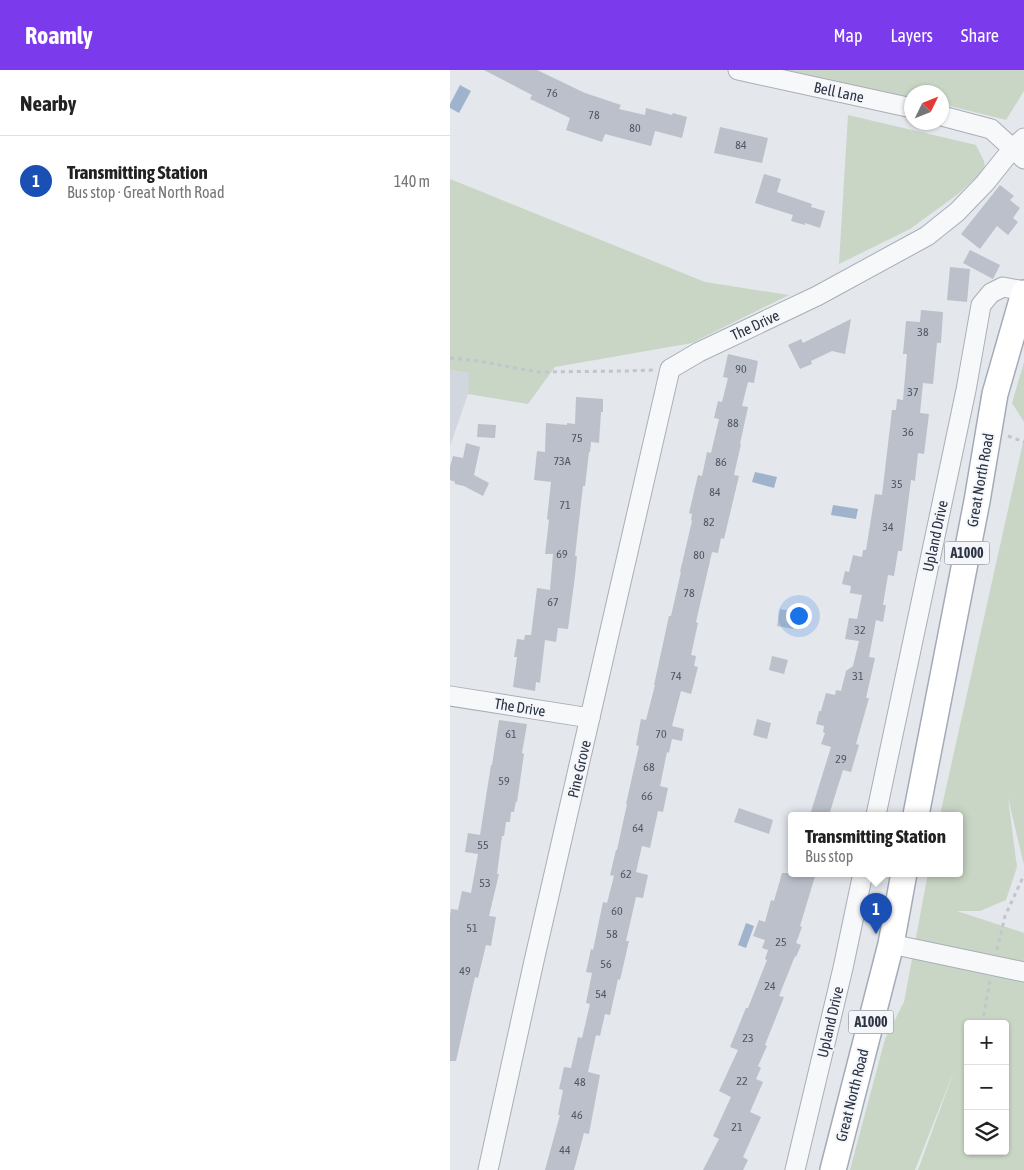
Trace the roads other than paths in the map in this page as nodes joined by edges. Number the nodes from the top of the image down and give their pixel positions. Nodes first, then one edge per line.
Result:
1 (738, 70) edge
2 (904, 106) edge
3 (949, 118) edge
4 (1020, 148) edge
5 (1024, 292) edge
6 (670, 369) joint
7 (450, 696) edge
8 (590, 718) junction
9 (877, 812) edge
10 (917, 812) edge
11 (862, 877) edge
12 (903, 877) edge
13 (890, 944) junction
14 (1024, 972) edge
15 (488, 1170) edge
16 (795, 1170) edge
17 (833, 1170) edge

1 - 2 street, Bell Lane
3 - 4 street
4 - 6 street, The Drive
5 - 9 street, Upland Drive
5 - 10 main road, Great North Road / A1000
6 - 8 street, Pine Grove
7 - 8 street, The Drive
8 - 15 street, Pine Grove
11 - 16 street, Upland Drive
12 - 13 main road, Great North Road / A1000
13 - 14 street
13 - 17 main road, Great North Road / A1000

